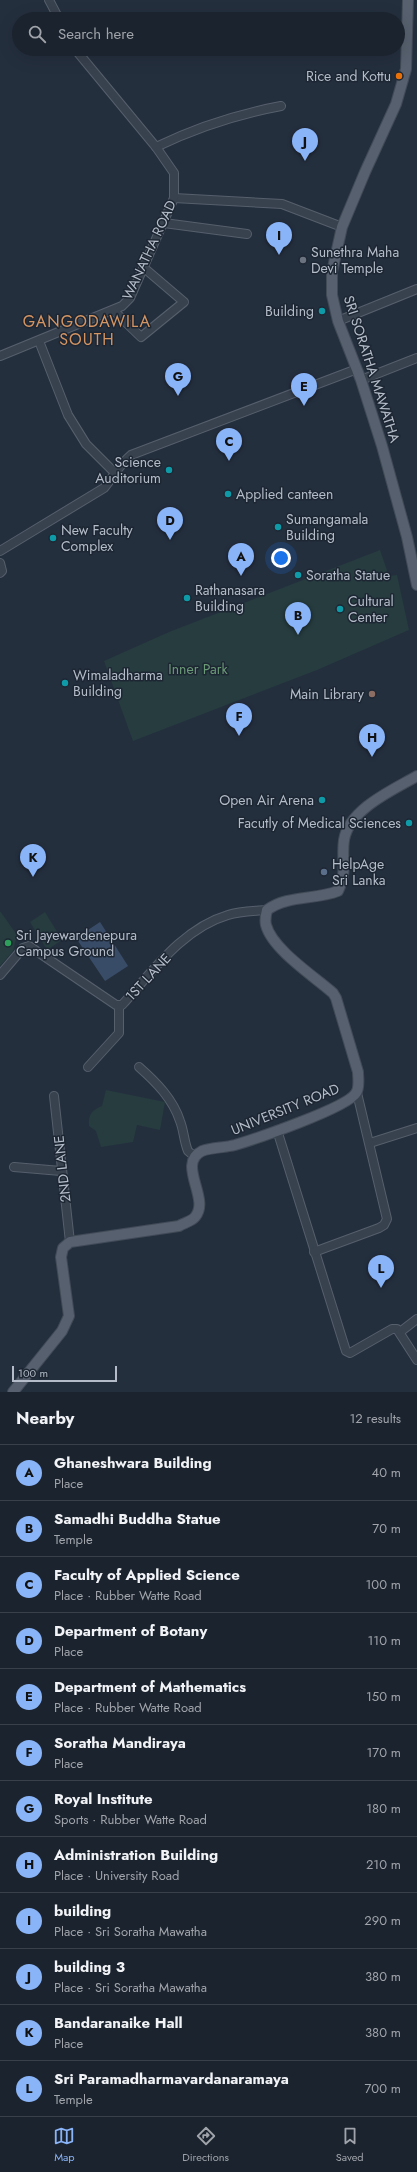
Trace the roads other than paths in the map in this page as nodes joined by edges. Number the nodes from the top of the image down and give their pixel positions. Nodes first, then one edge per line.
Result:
1 (49, 0) edge
2 (409, 1) edge
3 (55, 12) edge
4 (82, 56) edge
5 (280, 106) dead end
6 (156, 147) junction
7 (174, 198) junction
8 (164, 223) junction
9 (342, 227) junction
10 (246, 234) dead end
11 (143, 267) junction
12 (417, 289) edge
13 (114, 311) junction
14 (338, 321) junction
15 (39, 341) junction
16 (0, 356) edge
17 (417, 358) edge
18 (357, 370) junction
19 (361, 380) junction
20 (116, 474) junction
21 (0, 551) edge
22 (0, 563) edge
23 (0, 573) edge
24 (417, 585) edge
25 (417, 776) edge
26 (267, 910) junction
27 (0, 975) edge
28 (119, 1005) junction
29 (88, 1067) dead end
30 (139, 1067) dead end
31 (356, 1093) junction
32 (54, 1096) dead end
33 (417, 1128) edge
34 (277, 1130) junction
35 (370, 1143) junction
36 (194, 1156) junction
37 (14, 1167) dead end
38 (61, 1171) junction
39 (70, 1242) junction
40 (314, 1252) junction
41 (417, 1319) edge
42 (400, 1332) junction
43 (417, 1360) edge
44 (13, 1392) edge

1 - 3 street
2 - 9 main road, SRI SORATHA MAWATHA
4 - 6 street, WANATHA ROAD
5 - 6 street
6 - 7 street, WANATHA ROAD
7 - 8 street, WANATHA ROAD
7 - 9 street
8 - 10 street
8 - 11 street, WANATHA ROAD
9 - 14 main road, SRI SORATHA MAWATHA
11 - 13 street, WANATHA ROAD
11 - 13 street
12 - 14 street
13 - 15 street, WANATHA ROAD
14 - 18 main road, SRI SORATHA MAWATHA
15 - 16 street, WANATHA ROAD
15 - 20 street
17 - 19 street
18 - 19 main road, SRI SORATHA MAWATHA
18 - 20 street
19 - 24 main road, SRI SORATHA MAWATHA
20 - 21 street
22 - 23 street
25 - 26 main road
26 - 28 street, 1ST LANE
26 - 31 main road, UNIVERSITY ROAD
27 - 28 street, 1ST LANE
28 - 29 street
30 - 36 street
31 - 34 main road, UNIVERSITY ROAD
31 - 35 street
32 - 38 street, 2ND LANE
33 - 35 street
34 - 36 main road, UNIVERSITY ROAD
34 - 40 street
35 - 40 street
36 - 39 main road
37 - 38 street
38 - 39 street, 2ND LANE
39 - 44 main road
40 - 42 street
41 - 42 street
42 - 43 street

